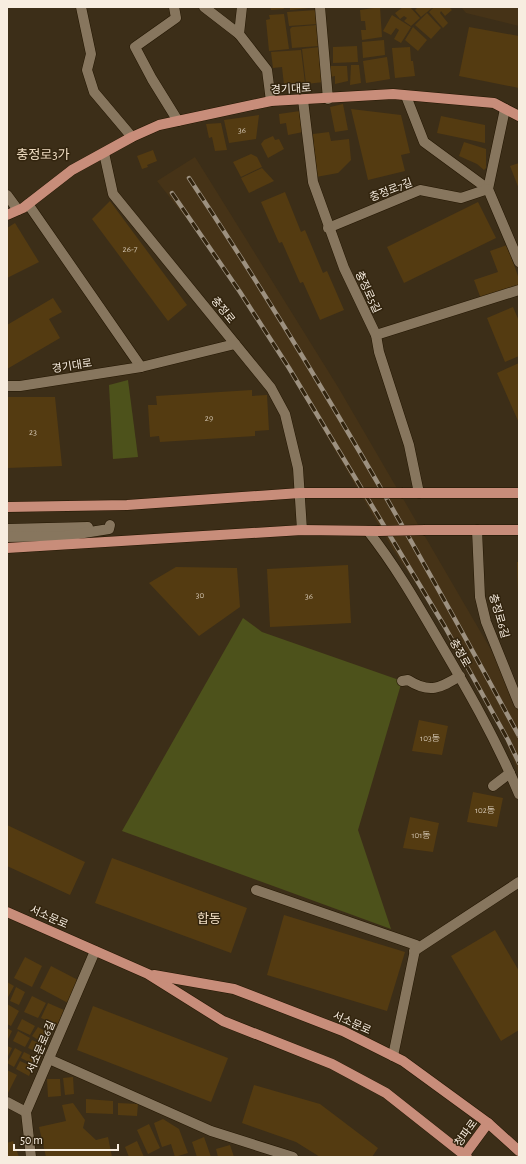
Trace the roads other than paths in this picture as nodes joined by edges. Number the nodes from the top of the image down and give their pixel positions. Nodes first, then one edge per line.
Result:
1 (81, 7) edge
2 (174, 7) edge
3 (204, 7) edge
4 (242, 7) edge
5 (320, 7) edge
6 (239, 34) junction
7 (406, 96) junction
8 (328, 99) junction
9 (303, 100) junction
10 (271, 101) junction
11 (505, 109) junction
12 (519, 116) edge
13 (178, 121) junction
14 (132, 137) junction
15 (104, 154) junction
16 (488, 189) junction
17 (7, 195) edge
18 (28, 204) junction
19 (18, 210) junction
20 (7, 215) edge
21 (328, 228) junction
22 (519, 262) edge
23 (519, 290) edge
24 (376, 335) junction
25 (235, 344) junction
26 (141, 367) junction
27 (7, 386) edge
28 (300, 493) junction
29 (419, 493) junction
30 (519, 494) edge
31 (7, 507) edge
32 (7, 529) edge
33 (302, 530) junction
34 (477, 530) junction
35 (519, 530) edge
36 (368, 531) junction
37 (7, 537) edge
38 (7, 548) edge
39 (460, 676) junction
40 (402, 682) dead end
41 (519, 704) edge
42 (510, 773) junction
43 (493, 786) dead end
44 (519, 794) edge
45 (519, 882) edge
46 (256, 890) dead end
47 (7, 912) edge
48 (95, 951) junction
49 (414, 951) junction
50 (148, 974) junction
51 (393, 1056) junction
52 (49, 1059) junction
53 (7, 1102) edge
54 (26, 1112) junction
55 (488, 1123) junction
56 (519, 1151) edge
57 (465, 1156) edge
58 (32, 1157) edge
59 (293, 1157) edge

1 - 14 street
2 - 13 street
3 - 6 street
4 - 6 street
5 - 8 street
6 - 10 street
7 - 8 main road, 경기대로
7 - 11 main road, 경기대로
7 - 16 street
8 - 9 main road, 경기대로
9 - 10 main road, 경기대로
9 - 21 street, 충정로5길
10 - 13 main road, 경기대로
11 - 12 main road, 경기대로
11 - 16 street
13 - 14 main road, 경기대로
14 - 15 main road, 경기대로
15 - 18 main road, 경기대로
15 - 25 street, 충정로
16 - 21 street, 충정로7길
16 - 22 street
17 - 19 street
18 - 19 main road, 경기대로
18 - 26 street
19 - 20 main road, 경기대로
21 - 24 street, 충정로5길
23 - 24 street
24 - 29 street, 충정로5길
25 - 26 street, 경기대로
25 - 28 street, 충정로
26 - 27 street, 경기대로
28 - 29 main road, bridge
28 - 31 main road
28 - 33 street, 충정로
29 - 30 main road
32 - 37 street
33 - 36 main road
33 - 38 main road
34 - 35 main road
34 - 36 main road, bridge
34 - 41 street, 충정로6길
36 - 39 street, 충정로
39 - 40 street
39 - 42 street, 충정로
42 - 43 street
42 - 44 street, 충정로
45 - 49 street
46 - 49 street
47 - 48 main road, 서소문로
48 - 50 main road, 서소문로
48 - 52 street, 서소문로6길
49 - 51 street
50 - 51 main road, 서소문로
50 - 57 main road, 서소문로
51 - 55 main road, 서소문로
52 - 54 street, 서소문로6길
52 - 59 street
53 - 54 street
54 - 58 street
55 - 56 main road, 서소문로
55 - 57 main road, 청파로

